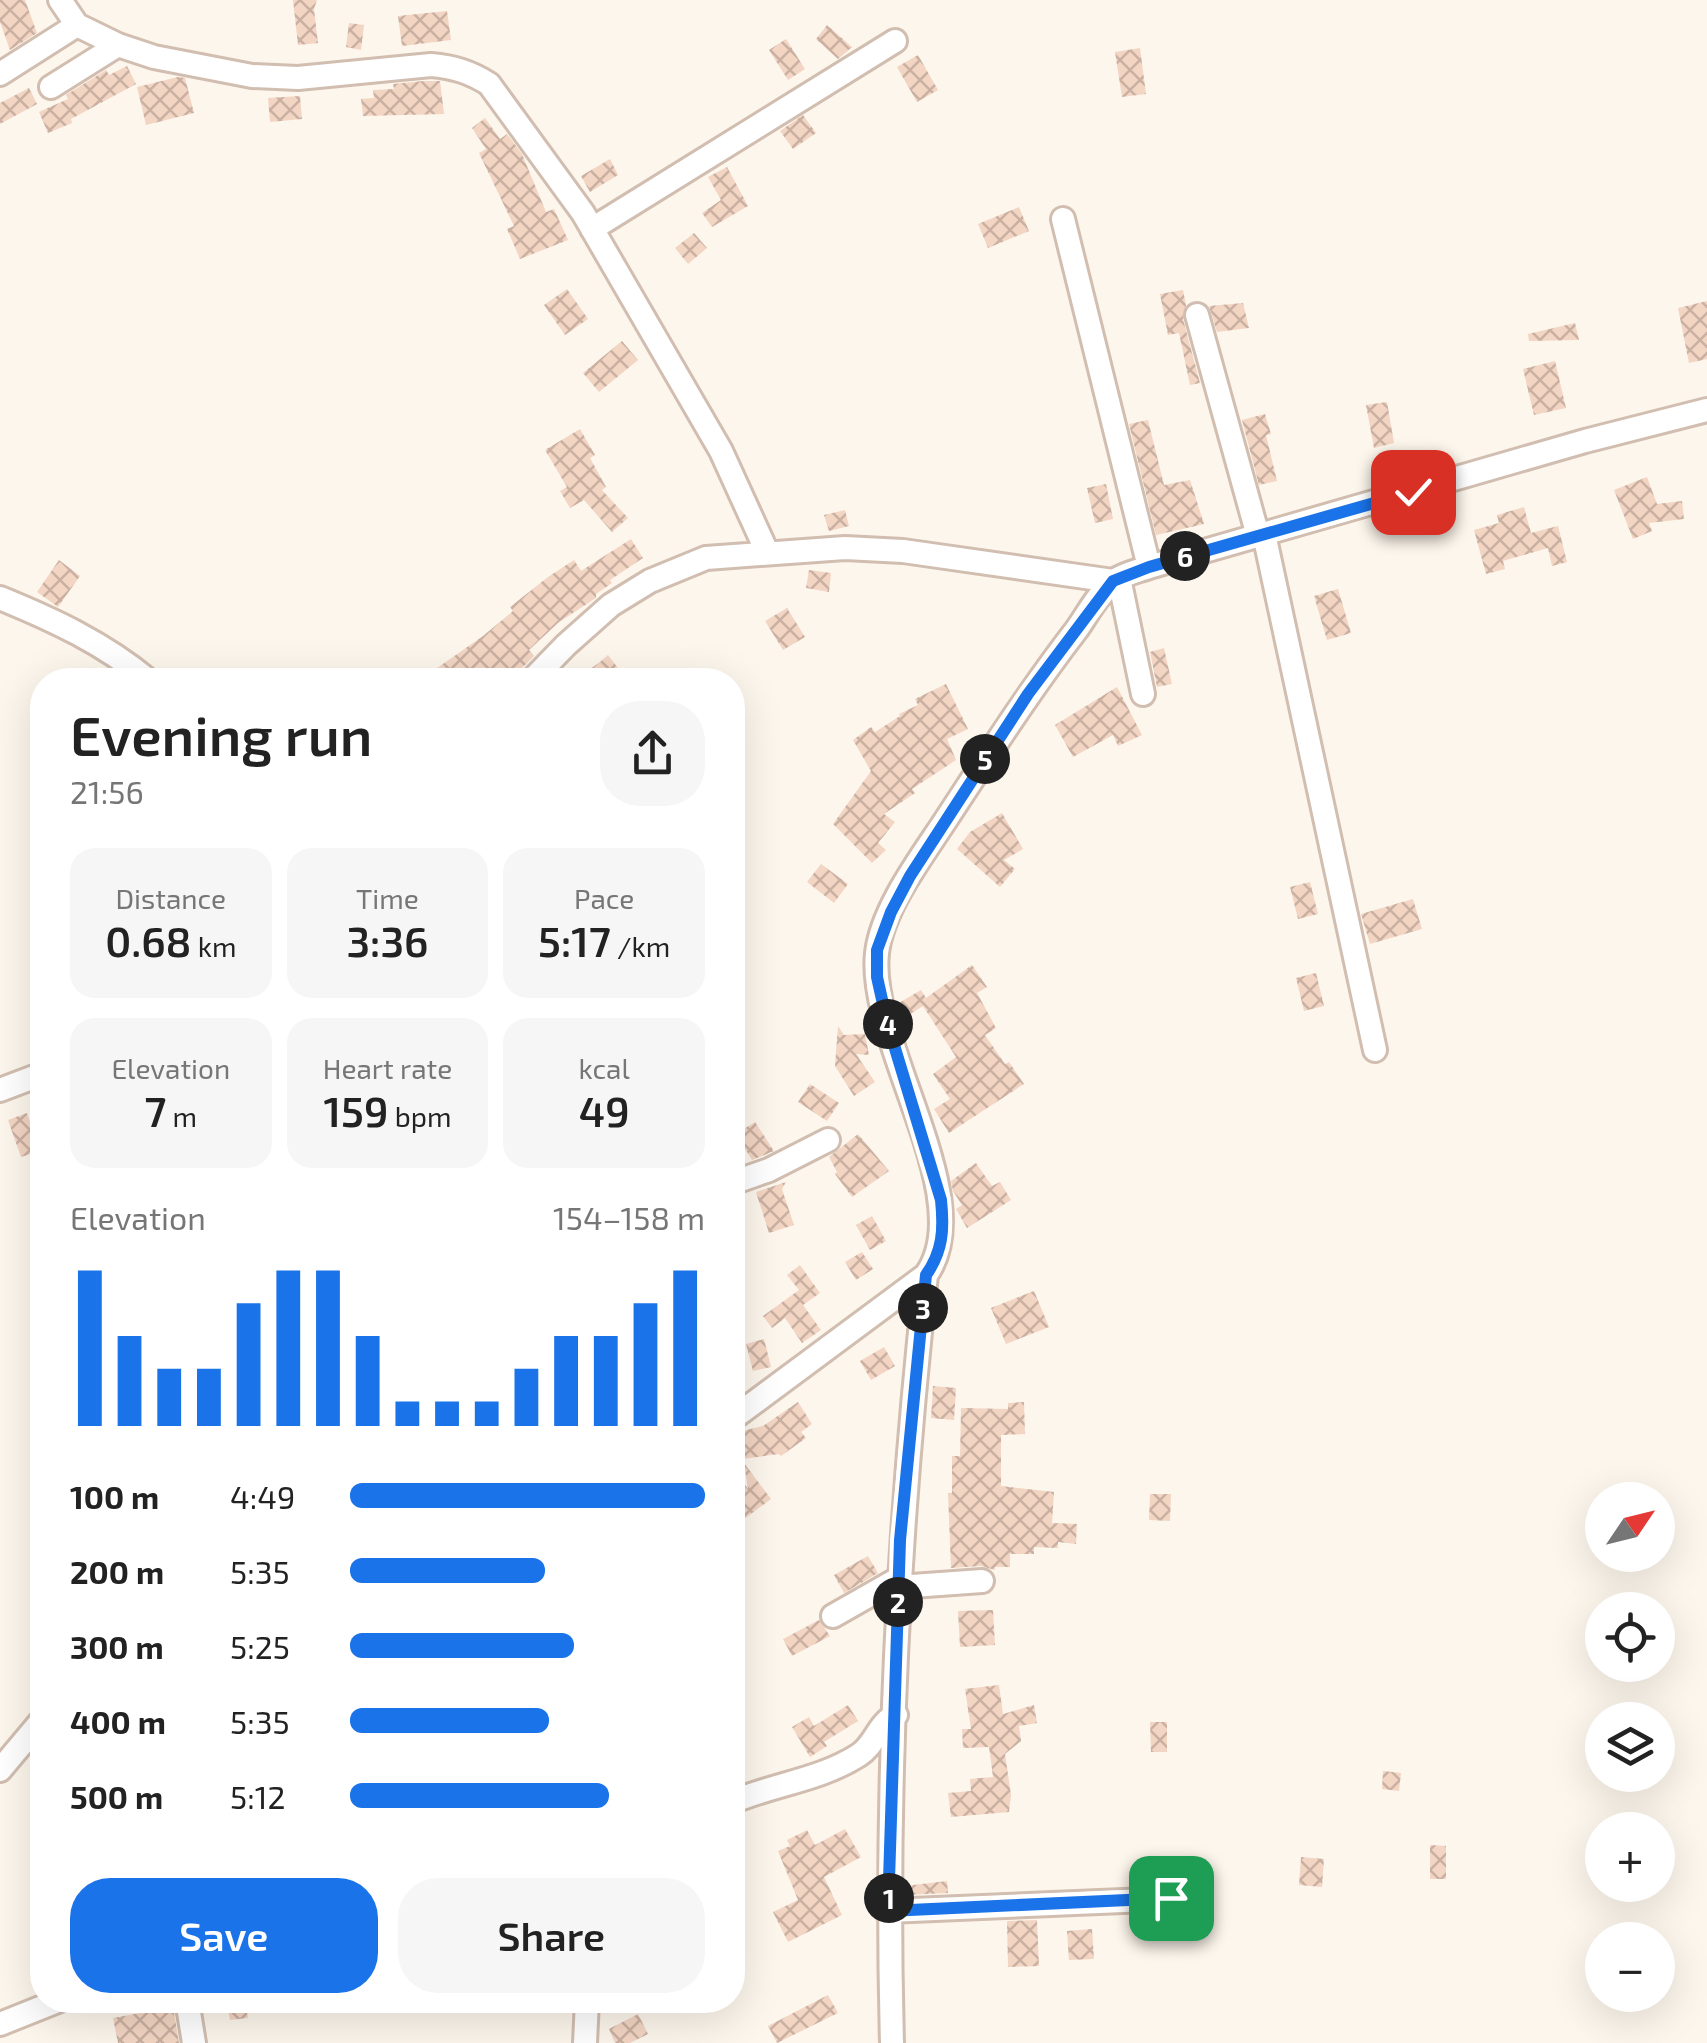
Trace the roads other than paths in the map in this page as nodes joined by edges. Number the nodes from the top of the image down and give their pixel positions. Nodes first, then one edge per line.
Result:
1 (60, 0) edge
2 (78, 25) junction
3 (894, 41) dead end
4 (118, 45) junction
5 (0, 74) edge
6 (50, 87) dead end
7 (1063, 219) dead end
8 (592, 228) junction
9 (1198, 315) dead end
10 (1707, 410) edge
11 (1261, 535) junction
12 (767, 552) junction
13 (1149, 567) junction
14 (1116, 580) junction
15 (0, 598) edge
16 (134, 668) edge
17 (545, 668) edge
18 (1143, 694) dead end
19 (1375, 1050) dead end
20 (30, 1079) edge
21 (0, 1090) edge
22 (828, 1140) dead end
23 (745, 1178) edge
24 (926, 1275) junction
25 (745, 1409) edge
26 (982, 1581) dead end
27 (898, 1583) junction
28 (833, 1616) dead end
29 (896, 1715) junction
30 (30, 1734) edge
31 (0, 1770) edge
32 (745, 1797) edge
33 (1171, 1898) dead end
34 (888, 1911) junction
35 (30, 2012) edge
36 (188, 2013) edge
37 (587, 2013) edge
38 (0, 2024) edge
39 (194, 2043) edge
40 (586, 2043) edge
41 (892, 2043) edge

1 - 2 street
2 - 4 street
2 - 5 street
3 - 8 street
4 - 6 street
4 - 8 street
7 - 13 street
8 - 12 street
9 - 11 street
10 - 11 street
11 - 13 street
11 - 19 street
12 - 14 street
12 - 17 street
13 - 14 street
14 - 18 street
14 - 24 street
15 - 16 street
20 - 21 street
22 - 23 street
24 - 25 street
24 - 27 street
26 - 27 street
27 - 28 street
27 - 29 street
29 - 32 street
29 - 34 street
30 - 31 street
33 - 34 street
34 - 41 street
35 - 38 street
36 - 39 street
37 - 40 street

